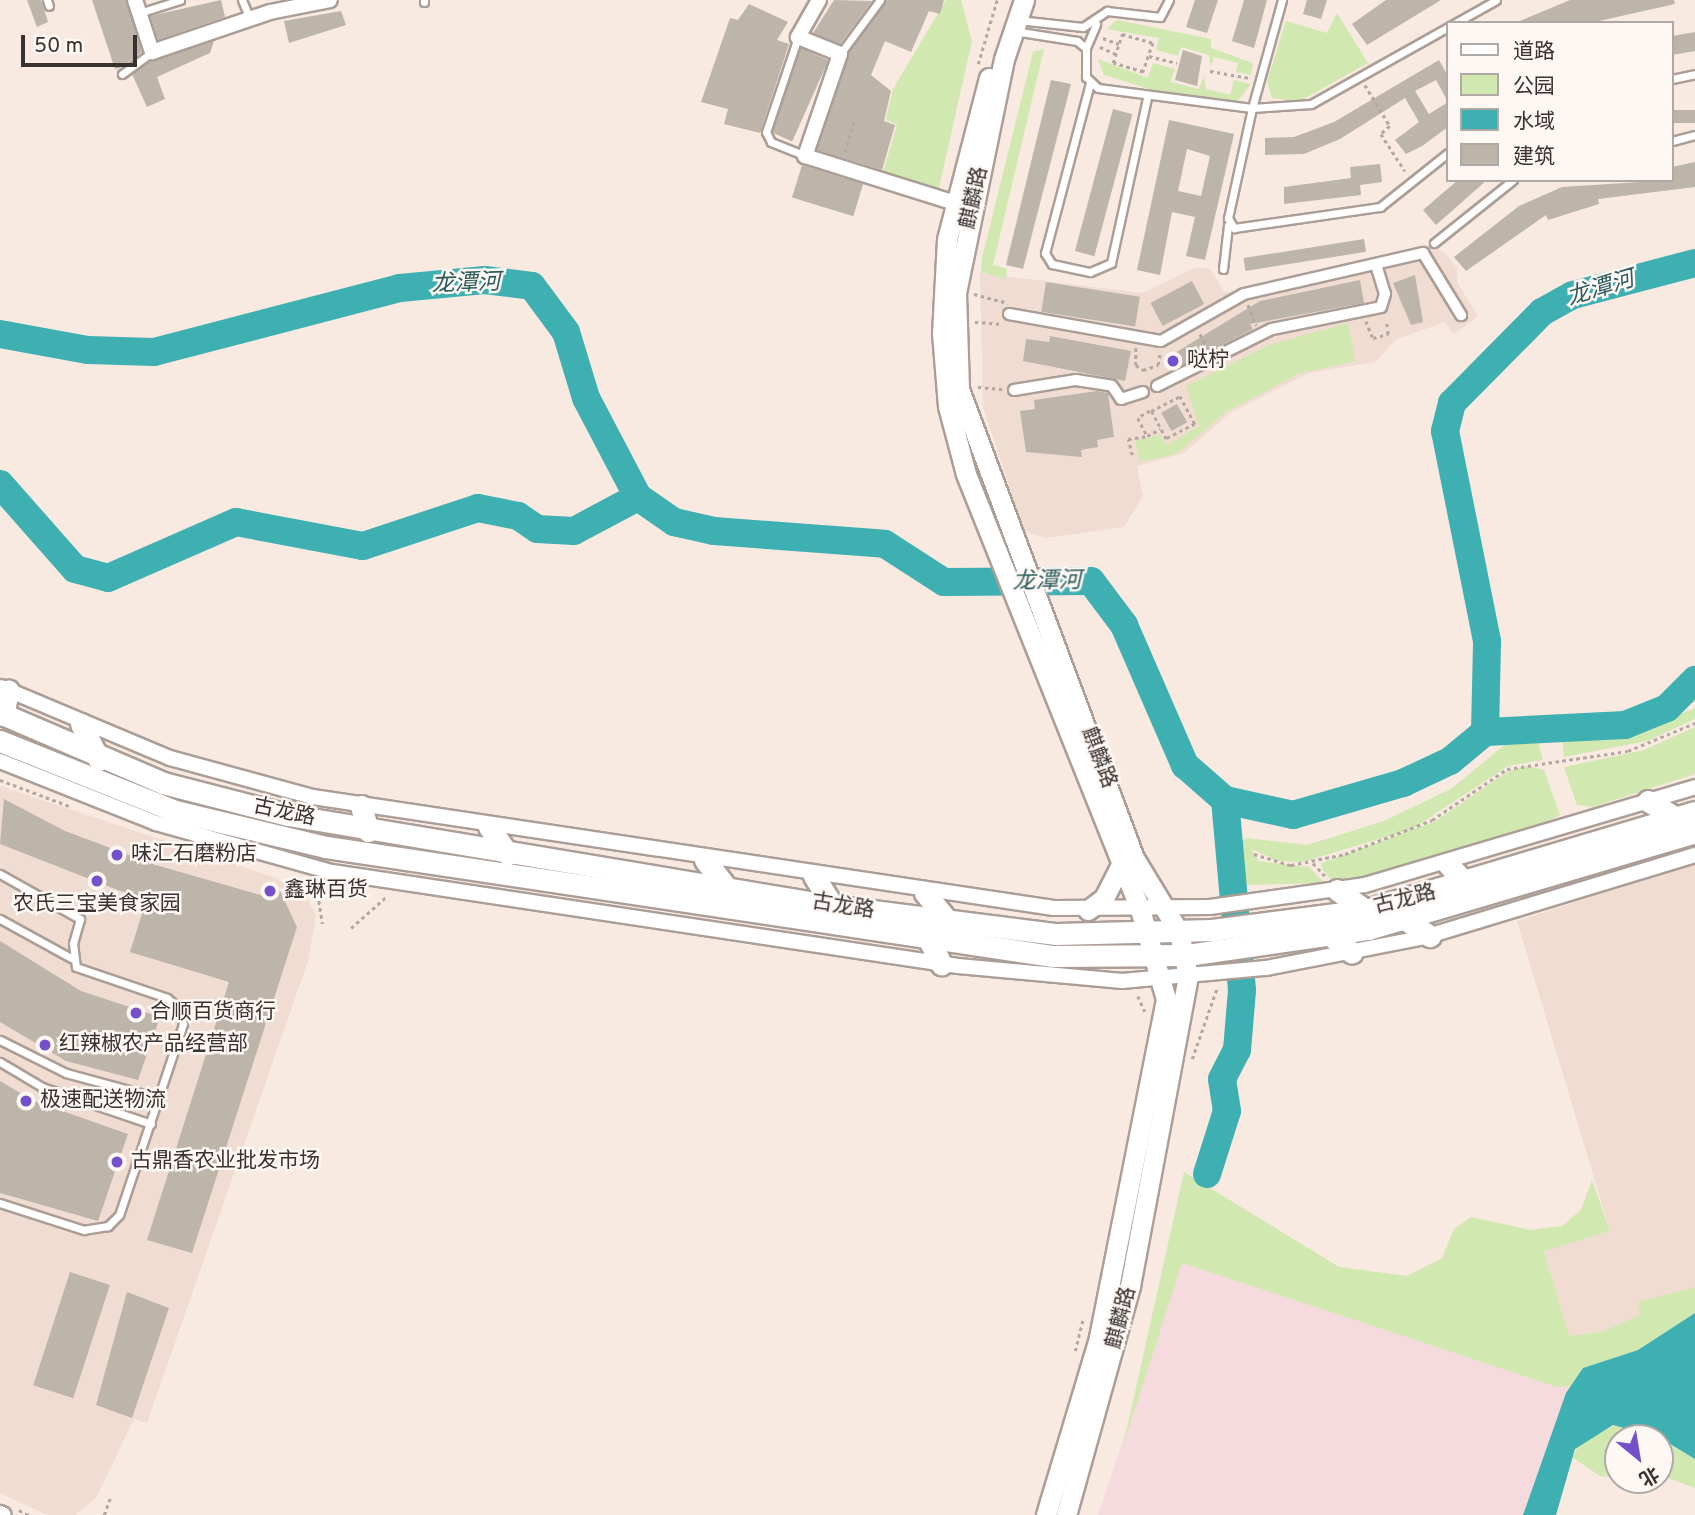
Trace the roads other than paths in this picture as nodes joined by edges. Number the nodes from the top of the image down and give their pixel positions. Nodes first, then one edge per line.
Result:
1 (180, 0) edge
2 (242, 0) edge
3 (330, 0) edge
4 (819, 0) edge
5 (880, 0) edge
6 (1011, 0) edge
7 (1024, 0) edge
8 (1169, 0) edge
9 (1282, 0) edge
10 (1496, 0) edge
11 (137, 6) edge
12 (250, 20) junction
13 (1458, 21) edge
14 (1096, 24) junction
15 (1015, 25) junction
16 (1446, 28) edge
17 (798, 37) junction
18 (1089, 41) junction
19 (152, 52) junction
20 (840, 54) junction
21 (122, 74) dead end
22 (1695, 74) edge
23 (1674, 79) edge
24 (1090, 83) junction
25 (1147, 98) junction
26 (1252, 108) junction
27 (1695, 135) edge
28 (1674, 140) edge
29 (1446, 155) edge
30 (805, 156) junction
31 (1510, 182) edge
32 (955, 203) junction
33 (1228, 225) junction
34 (1434, 243) dead end
35 (1377, 267) junction
36 (1223, 269) dead end
37 (1009, 314) road end
38 (1461, 315) dead end
39 (1157, 386) dead end
40 (1014, 390) road end
41 (1143, 391) dead end
42 (4, 688) edge
43 (2, 714) edge
44 (81, 724) junction
45 (1, 748) edge
46 (99, 760) junction
47 (1695, 787) edge
48 (1648, 801) junction
49 (361, 806) junction
50 (1686, 815) edge
51 (489, 827) junction
52 (368, 831) junction
53 (1695, 832) edge
54 (508, 854) junction
55 (1695, 855) edge
56 (705, 860) junction
57 (1122, 863) junction
58 (1448, 864) junction
59 (0, 874) edge
60 (814, 876) junction
61 (1466, 884) junction
62 (727, 888) junction
63 (1333, 888) junction
64 (925, 893) junction
65 (833, 906) junction
66 (703, 907) junction
67 (1140, 909) junction
68 (1167, 909) junction
69 (1088, 910) junction
70 (1366, 910) junction
71 (0, 919) edge
72 (1406, 920) junction
73 (949, 923) junction
74 (714, 929) junction
75 (1179, 932) junction
76 (1149, 934) junction
77 (1330, 935) junction
78 (1253, 936) junction
79 (1430, 936) junction
80 (930, 942) junction
81 (1352, 953) junction
82 (1155, 957) junction
83 (71, 958) junction
84 (941, 964) junction
85 (1188, 965) junction
86 (1162, 980) junction
87 (0, 1040) edge
88 (0, 1062) edge
89 (158, 1098) junction
90 (151, 1124) junction
91 (0, 1203) edge
92 (1046, 1515) edge
93 (1066, 1515) edge

1 - 11 lane
2 - 12 lane
3 - 12 street
4 - 17 street
5 - 20 lane
6 - 32 main road, 麒麟路
7 - 15 main road, 麒麟路
8 - 14 lane
9 - 26 lane
10 - 13 lane
11 - 19 street
12 - 19 street
14 - 15 lane
14 - 18 lane
15 - 18 lane
15 - 68 main road, 麒麟路
16 - 26 lane
17 - 20 street
17 - 30 lane
18 - 24 lane
19 - 21 lane
20 - 30 street
22 - 23 lane
24 - 25 lane
24 - 25 lane
25 - 26 lane
26 - 33 lane
27 - 28 lane
29 - 33 lane
30 - 32 street
31 - 34 lane
32 - 57 main road, 麒麟路
33 - 36 lane
35 - 37 street
35 - 38 street
35 - 39 street
40 - 41 street
42 - 43 main road
42 - 44 street
43 - 46 main road, 古龙路
44 - 46 main road
44 - 49 street
45 - 66 main road, 古龙路
45 - 74 street
46 - 52 main road, 古龙路
47 - 48 street
48 - 50 main road
48 - 58 street
49 - 51 street
49 - 52 main road
50 - 61 main road, 古龙路
51 - 54 main road
51 - 56 street
52 - 54 main road, 古龙路
53 - 72 main road, 古龙路
54 - 62 main road, 古龙路
55 - 79 street
56 - 60 street
56 - 62 main road
57 - 67 main road, 麒麟路
57 - 69 main road
58 - 61 main road
58 - 63 street
59 - 83 lane
60 - 64 street
60 - 65 main road
61 - 70 main road, 古龙路
62 - 65 main road, 古龙路
63 - 68 street
63 - 70 main road
64 - 69 street
64 - 73 main road
65 - 73 main road, 古龙路
66 - 74 main road
66 - 80 main road, 古龙路
67 - 68 street
67 - 69 street
67 - 76 main road, 麒麟路
68 - 75 main road, 麒麟路
70 - 78 main road, 古龙路
71 - 83 lane
72 - 77 main road, 古龙路
72 - 79 main road
73 - 76 main road, 古龙路
74 - 84 street
75 - 76 main road, 古龙路
75 - 78 main road, 古龙路
75 - 85 main road, 麒麟路
76 - 82 main road, 麒麟路
77 - 78 main road, 古龙路
77 - 81 main road
78 - 85 main road, 古龙路
79 - 81 street
80 - 82 main road, 古龙路
80 - 84 main road
81 - 85 street
82 - 85 main road, 古龙路
82 - 86 main road, 麒麟路
83 - 89 lane
84 - 86 street
85 - 86 street
85 - 93 main road, 麒麟路
86 - 92 main road, 麒麟路
87 - 89 lane
88 - 90 lane
89 - 90 lane
90 - 91 lane

